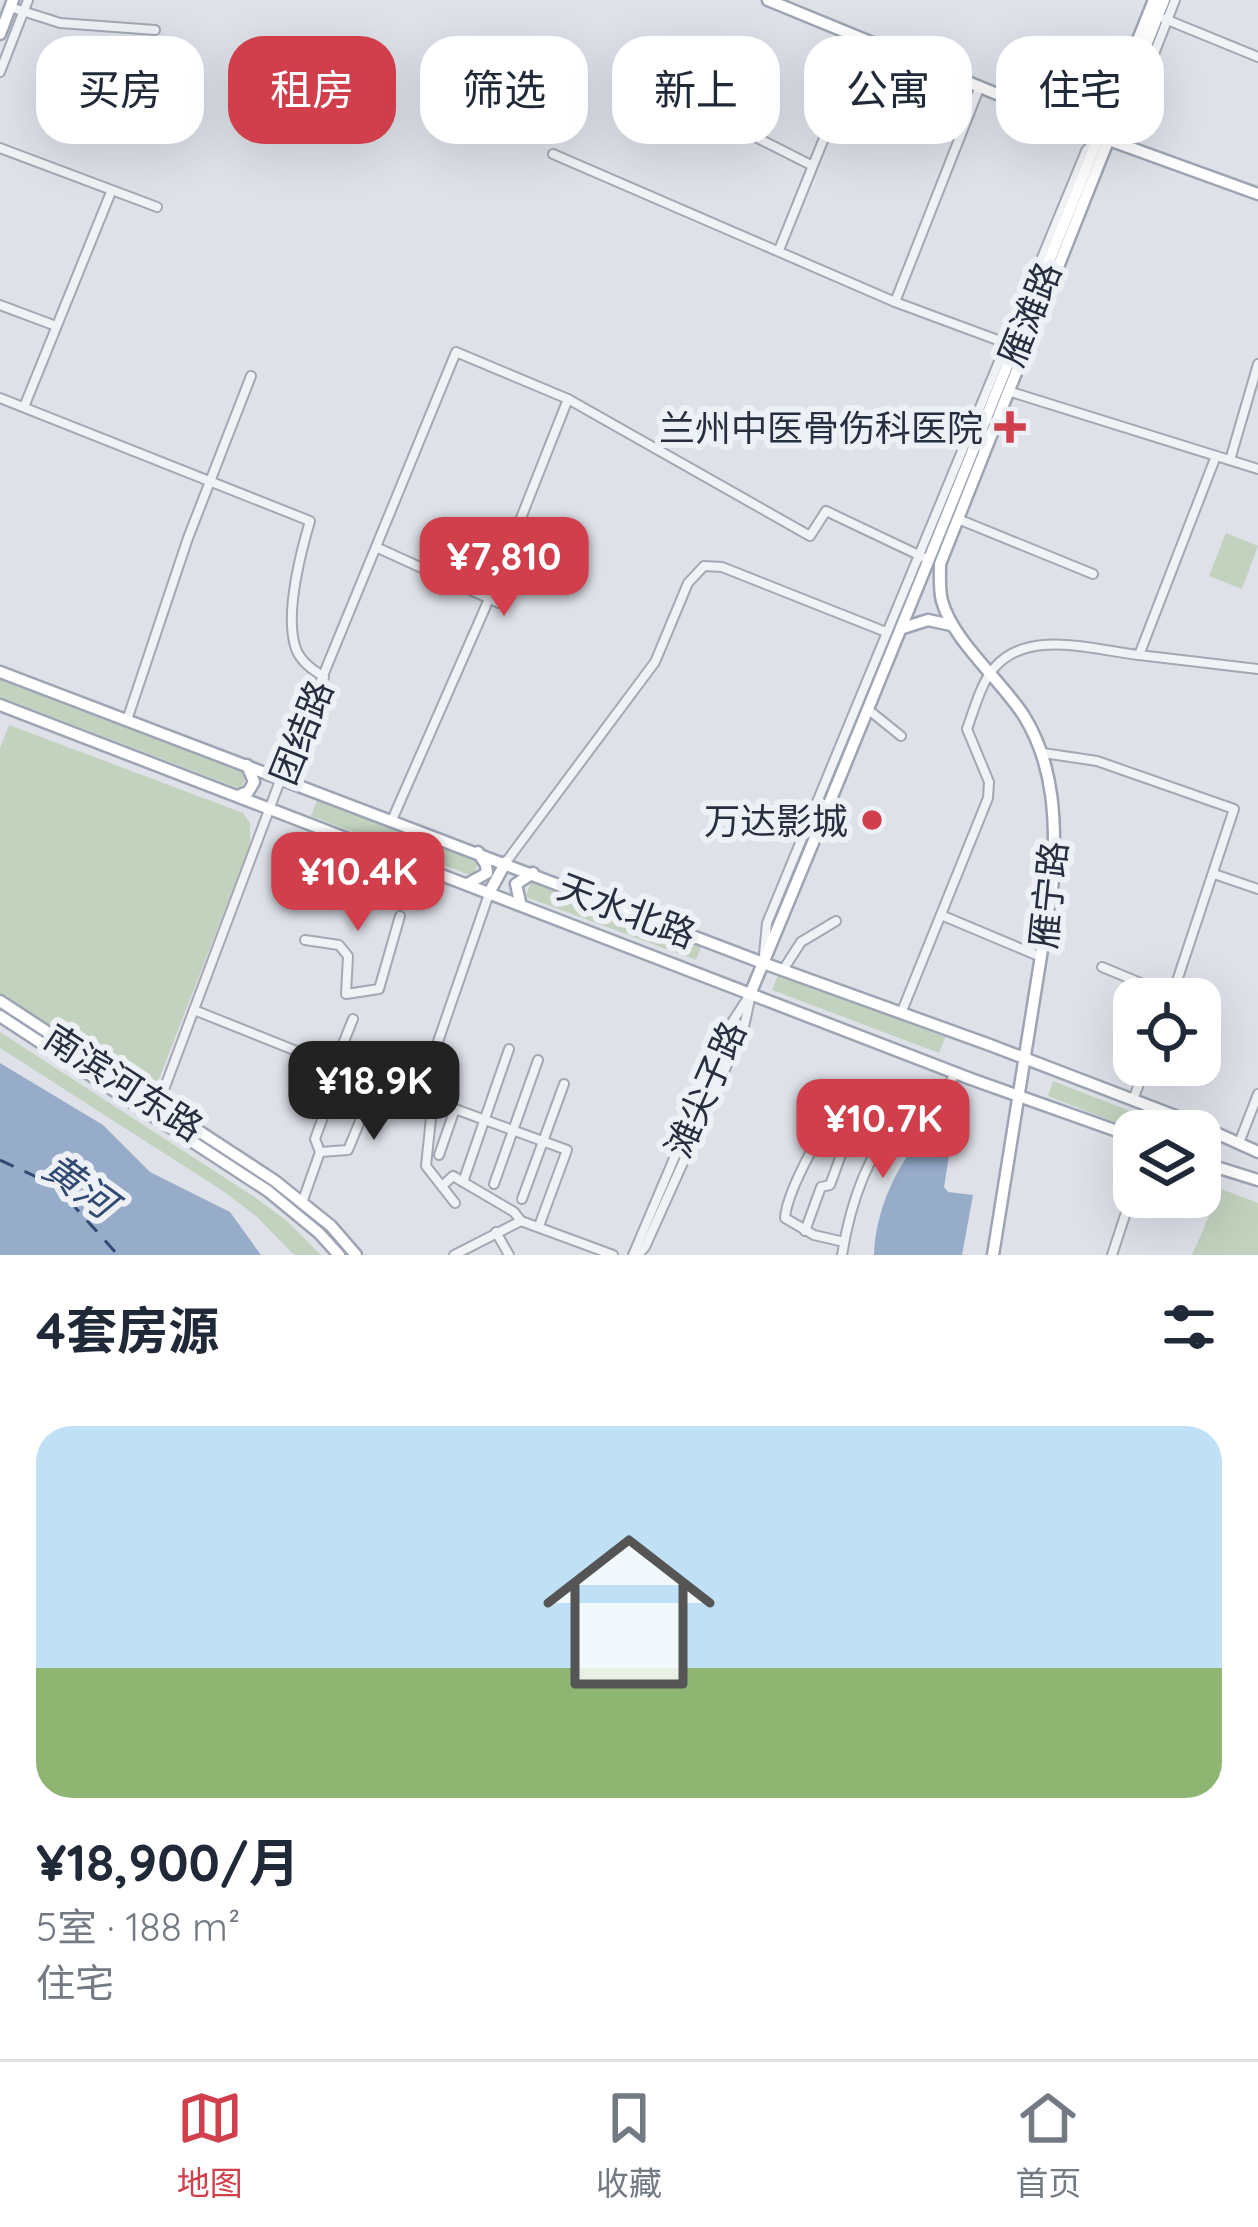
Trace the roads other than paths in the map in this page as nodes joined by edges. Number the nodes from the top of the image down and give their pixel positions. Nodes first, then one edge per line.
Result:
1 (28, 0) edge
2 (768, 0) edge
3 (1154, 0) edge
4 (1164, 0) edge
5 (1175, 0) edge
6 (16, 6) edge
7 (1162, 17) junction
8 (155, 30) dead end
9 (0, 34) edge
10 (860, 36) edge
11 (1142, 36) edge
12 (1154, 36) edge
13 (1258, 57) edge
14 (0, 72) edge
15 (972, 83) edge
16 (980, 86) junction
17 (996, 93) edge
18 (769, 144) edge
19 (822, 144) edge
20 (1107, 144) edge
21 (1120, 144) edge
22 (0, 148) edge
23 (553, 154) dead end
24 (812, 165) junction
25 (112, 193) junction
26 (1258, 194) edge
27 (157, 207) dead end
28 (779, 250) junction
29 (896, 302) junction
30 (0, 305) edge
31 (56, 326) junction
32 (1015, 347) junction
33 (1258, 364) edge
34 (250, 376) dead end
35 (1007, 390) junction
36 (0, 398) edge
37 (568, 399) junction
38 (24, 407) junction
39 (1216, 456) junction
40 (1230, 460) junction
41 (1258, 469) edge
42 (209, 481) junction
43 (957, 519) junction
44 (378, 548) junction
45 (929, 559) junction
46 (1093, 574) dead end
47 (494, 601) junction
48 (953, 626) junction
49 (904, 628) junction
50 (886, 632) junction
51 (1139, 656) junction
52 (642, 657) dead end
53 (991, 670) junction
54 (1258, 670) edge
55 (0, 671) edge
56 (646, 673) junction
57 (324, 677) junction
58 (0, 705) edge
59 (870, 711) junction
60 (127, 720) junction
61 (901, 736) dead end
62 (1041, 752) junction
63 (247, 765) junction
64 (281, 778) junction
65 (236, 795) junction
66 (270, 808) junction
67 (392, 820) junction
68 (478, 852) junction
69 (506, 862) junction
70 (417, 863) junction
71 (532, 873) junction
72 (1214, 874) junction
73 (469, 883) junction
74 (1258, 889) edge
75 (490, 892) junction
76 (404, 902) dead end
77 (520, 902) junction
78 (941, 915) junction
79 (400, 916) dead end
80 (836, 921) dead end
81 (305, 940) dead end
82 (1041, 957) junction
83 (764, 963) junction
84 (1102, 967) dead end
85 (783, 970) junction
86 (1127, 978) edge
87 (1179, 978) edge
88 (752, 992) junction
89 (0, 1001) edge
90 (194, 1010) junction
91 (902, 1011) junction
92 (0, 1016) edge
93 (353, 1018) dead end
94 (509, 1048) dead end
95 (1024, 1058) junction
96 (538, 1060) dead end
97 (334, 1066) junction
98 (381, 1070) dead end
99 (956, 1072) junction
100 (335, 1084) junction
101 (564, 1084) dead end
102 (1139, 1086) edge
103 (1017, 1093) junction
104 (1258, 1094) edge
105 (872, 1097) junction
106 (369, 1098) junction
107 (1133, 1100) junction
108 (397, 1108) dead end
109 (157, 1110) junction
110 (904, 1110) junction
111 (484, 1120) junction
112 (1113, 1129) edge
113 (513, 1130) junction
114 (543, 1142) junction
115 (1239, 1144) junction
116 (1257, 1151) edge
117 (320, 1152) junction
118 (439, 1155) dead end
119 (1221, 1169) edge
120 (1254, 1180) edge
121 (463, 1182) junction
122 (494, 1184) dead end
123 (442, 1186) junction
124 (522, 1199) dead end
125 (302, 1203) junction
126 (454, 1203) dead end
127 (1124, 1218) edge
128 (521, 1221) junction
129 (539, 1226) junction
130 (805, 1231) junction
131 (496, 1232) junction
132 (844, 1242) junction
133 (339, 1255) edge
134 (356, 1255) edge
135 (454, 1255) edge
136 (508, 1255) edge
137 (613, 1255) edge
138 (636, 1255) edge
139 (842, 1255) edge
140 (993, 1255) edge
141 (1112, 1255) edge

1 - 6 street
2 - 10 main road
3 - 11 main road, 雁滩路
4 - 7 main road, 雁滩路
5 - 7 street, 雁滩路
6 - 8 street
6 - 9 main road
6 - 14 street
7 - 12 main road, 雁滩路
7 - 13 street
15 - 16 main road
16 - 17 main road
16 - 29 street
18 - 24 street
19 - 24 street
20 - 32 main road, 雁滩路
21 - 26 main road
22 - 25 street
23 - 28 street
24 - 28 street
25 - 27 street
25 - 31 street
28 - 29 street
29 - 32 street
30 - 31 street
31 - 38 street
32 - 35 main road, 雁滩路
32 - 45 main road, 雁滩路
33 - 40 street
34 - 42 street
35 - 39 street
35 - 43 main road, 雁滩路
36 - 38 street
37 - 44 street, 团结路
37 - 45 street
37 - 47 street
38 - 42 street
39 - 40 street
39 - 51 street
40 - 41 street
42 - 57 street
42 - 60 street
43 - 45 main road, 雁滩路
43 - 46 street
44 - 47 street
44 - 57 street, 团结路
45 - 48 main road, 雁宁路
45 - 49 main road, 雁滩路
45 - 50 street
47 - 67 street
48 - 49 main road
48 - 53 main road, 雁宁路
49 - 59 main road, 雁滩路
50 - 56 street
50 - 83 street
51 - 53 street
51 - 54 street
52 - 56 street
53 - 62 main road, 雁宁路
53 - 78 street
55 - 60 main road, 天水北路
56 - 69 street
57 - 64 street, 团结路
58 - 65 main road, 天水北路
59 - 61 street
59 - 83 main road, 雁滩路
60 - 63 main road, 天水北路
62 - 72 street
62 - 82 main road, 雁宁路
63 - 64 main road, 天水北路
63 - 65 main road
64 - 66 street, 团结路
64 - 67 main road, 天水北路
65 - 66 main road, 天水北路
66 - 70 main road, 天水北路
66 - 90 street, 团结路
67 - 68 main road, 天水北路
68 - 69 main road, 天水北路
68 - 73 main road
69 - 71 main road, 天水北路
69 - 75 main road
70 - 73 main road, 天水北路
70 - 76 street
71 - 77 main road
71 - 83 main road, 天水北路
72 - 74 street
72 - 87 street
73 - 75 main road, 天水北路
75 - 77 main road, 天水北路
75 - 123 street
77 - 88 main road, 天水北路
78 - 82 street
78 - 91 street
79 - 81 street
80 - 85 street
82 - 95 main road, 雁宁路
83 - 85 main road, 天水北路
83 - 88 main road, 雁滩路
84 - 86 street
85 - 91 main road, 天水北路
88 - 99 main road, 天水北路
88 - 138 street, 滩尖子路
89 - 109 main road, 南滨河东路
90 - 97 street
90 - 109 street, 团结路
91 - 95 main road, 天水北路
92 - 109 main road, 南滨河东路
93 - 97 street
94 - 111 street
95 - 103 main road, 雁宁路
95 - 107 main road, 天水北路
96 - 113 street
97 - 100 street
98 - 106 street
99 - 103 main road, 天水北路
99 - 110 street
100 - 106 street
100 - 117 street
101 - 114 street
102 - 107 street
103 - 112 main road, 天水北路
103 - 140 main road, 雁宁路
104 - 115 street
105 - 110 street
105 - 130 street
105 - 130 street
106 - 108 street
106 - 117 street
107 - 115 main road, 天水北路
109 - 125 main road, 南滨河东路
109 - 133 main road, 南滨河东路
110 - 132 street
111 - 113 street
111 - 118 street
111 - 121 street
113 - 114 street
113 - 122 street
114 - 124 street
114 - 129 street
115 - 116 main road, 天水北路
117 - 125 street
119 - 120 main road
121 - 123 street
121 - 128 street
123 - 126 street
125 - 134 main road, 南滨河东路
127 - 141 street
128 - 129 street
128 - 131 street
129 - 137 street
130 - 132 street
131 - 135 street
131 - 136 street
132 - 139 street

